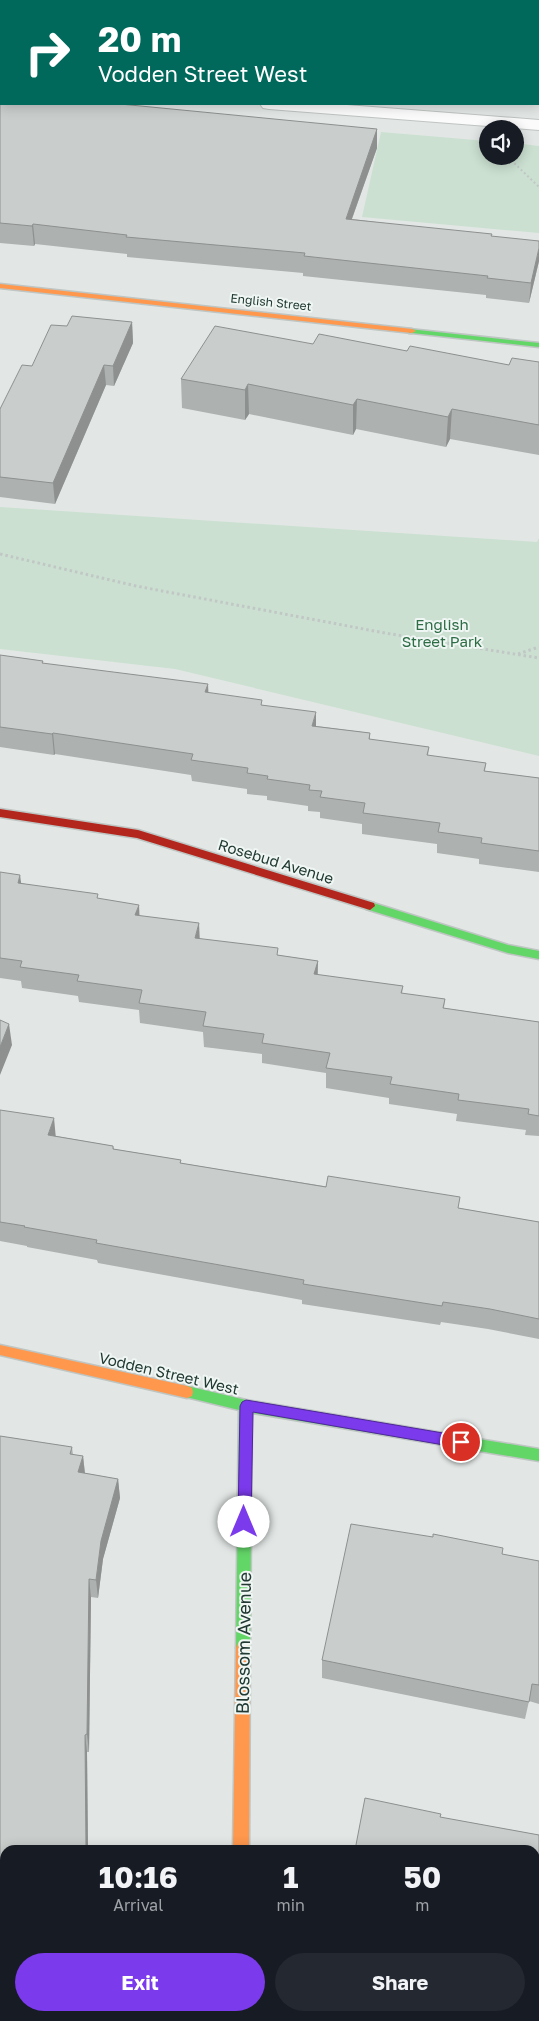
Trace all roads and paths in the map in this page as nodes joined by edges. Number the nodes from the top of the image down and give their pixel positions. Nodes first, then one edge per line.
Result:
1 (282, 105) edge
2 (539, 125) edge
3 (516, 165) edge
4 (539, 187) edge
5 (2, 290) edge
6 (539, 345) edge
7 (0, 554) edge
8 (539, 647) edge
9 (517, 655) junction
10 (539, 658) edge
11 (0, 813) edge
12 (539, 955) edge
13 (0, 1350) edge
14 (246, 1406) junction
15 (539, 1455) edge
16 (241, 1845) edge

1 - 2 street
3 - 4 path
5 - 6 street, English Street
7 - 9 path
8 - 9 path
9 - 10 path
11 - 12 street, Rosebud Avenue
13 - 14 street, Vodden Street West
14 - 15 street, Vodden Street West
14 - 16 street, Blossom Avenue

